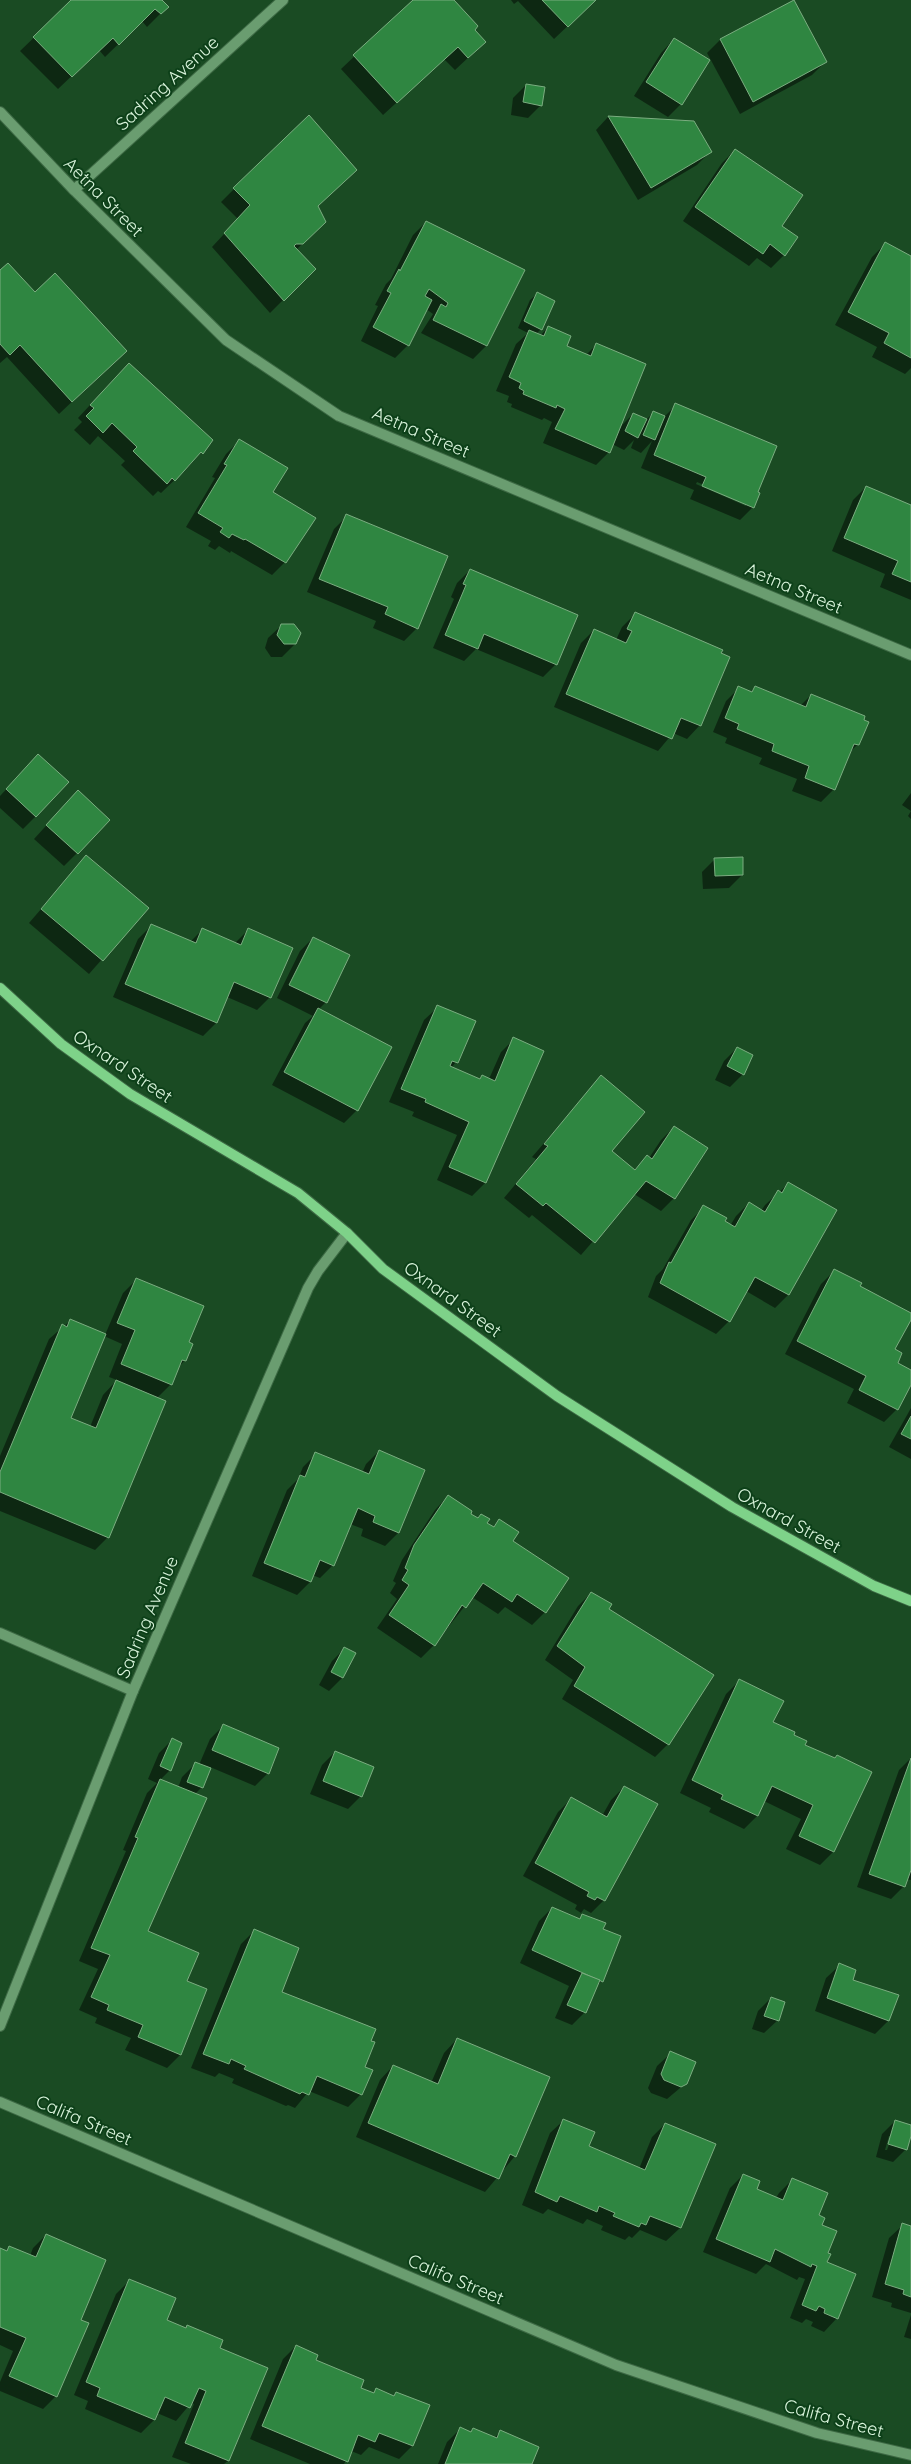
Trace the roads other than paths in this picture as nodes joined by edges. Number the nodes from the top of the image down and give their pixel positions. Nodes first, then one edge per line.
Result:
1 (283, 0) edge
2 (0, 112) edge
3 (74, 190) junction
4 (911, 655) edge
5 (0, 988) edge
6 (347, 1233) junction
7 (911, 1601) edge
8 (0, 1633) edge
9 (133, 1691) junction
10 (0, 2026) edge
11 (0, 2102) edge
12 (911, 2455) edge

1 - 3 street, Sadring Avenue
2 - 3 street, Aetna Street
3 - 4 street, Aetna Street
5 - 6 street, Oxnard Street
6 - 7 street, Oxnard Street
6 - 9 street, Sadring Avenue
8 - 9 street
9 - 10 street, Sadring Avenue
11 - 12 street, Califa Street

